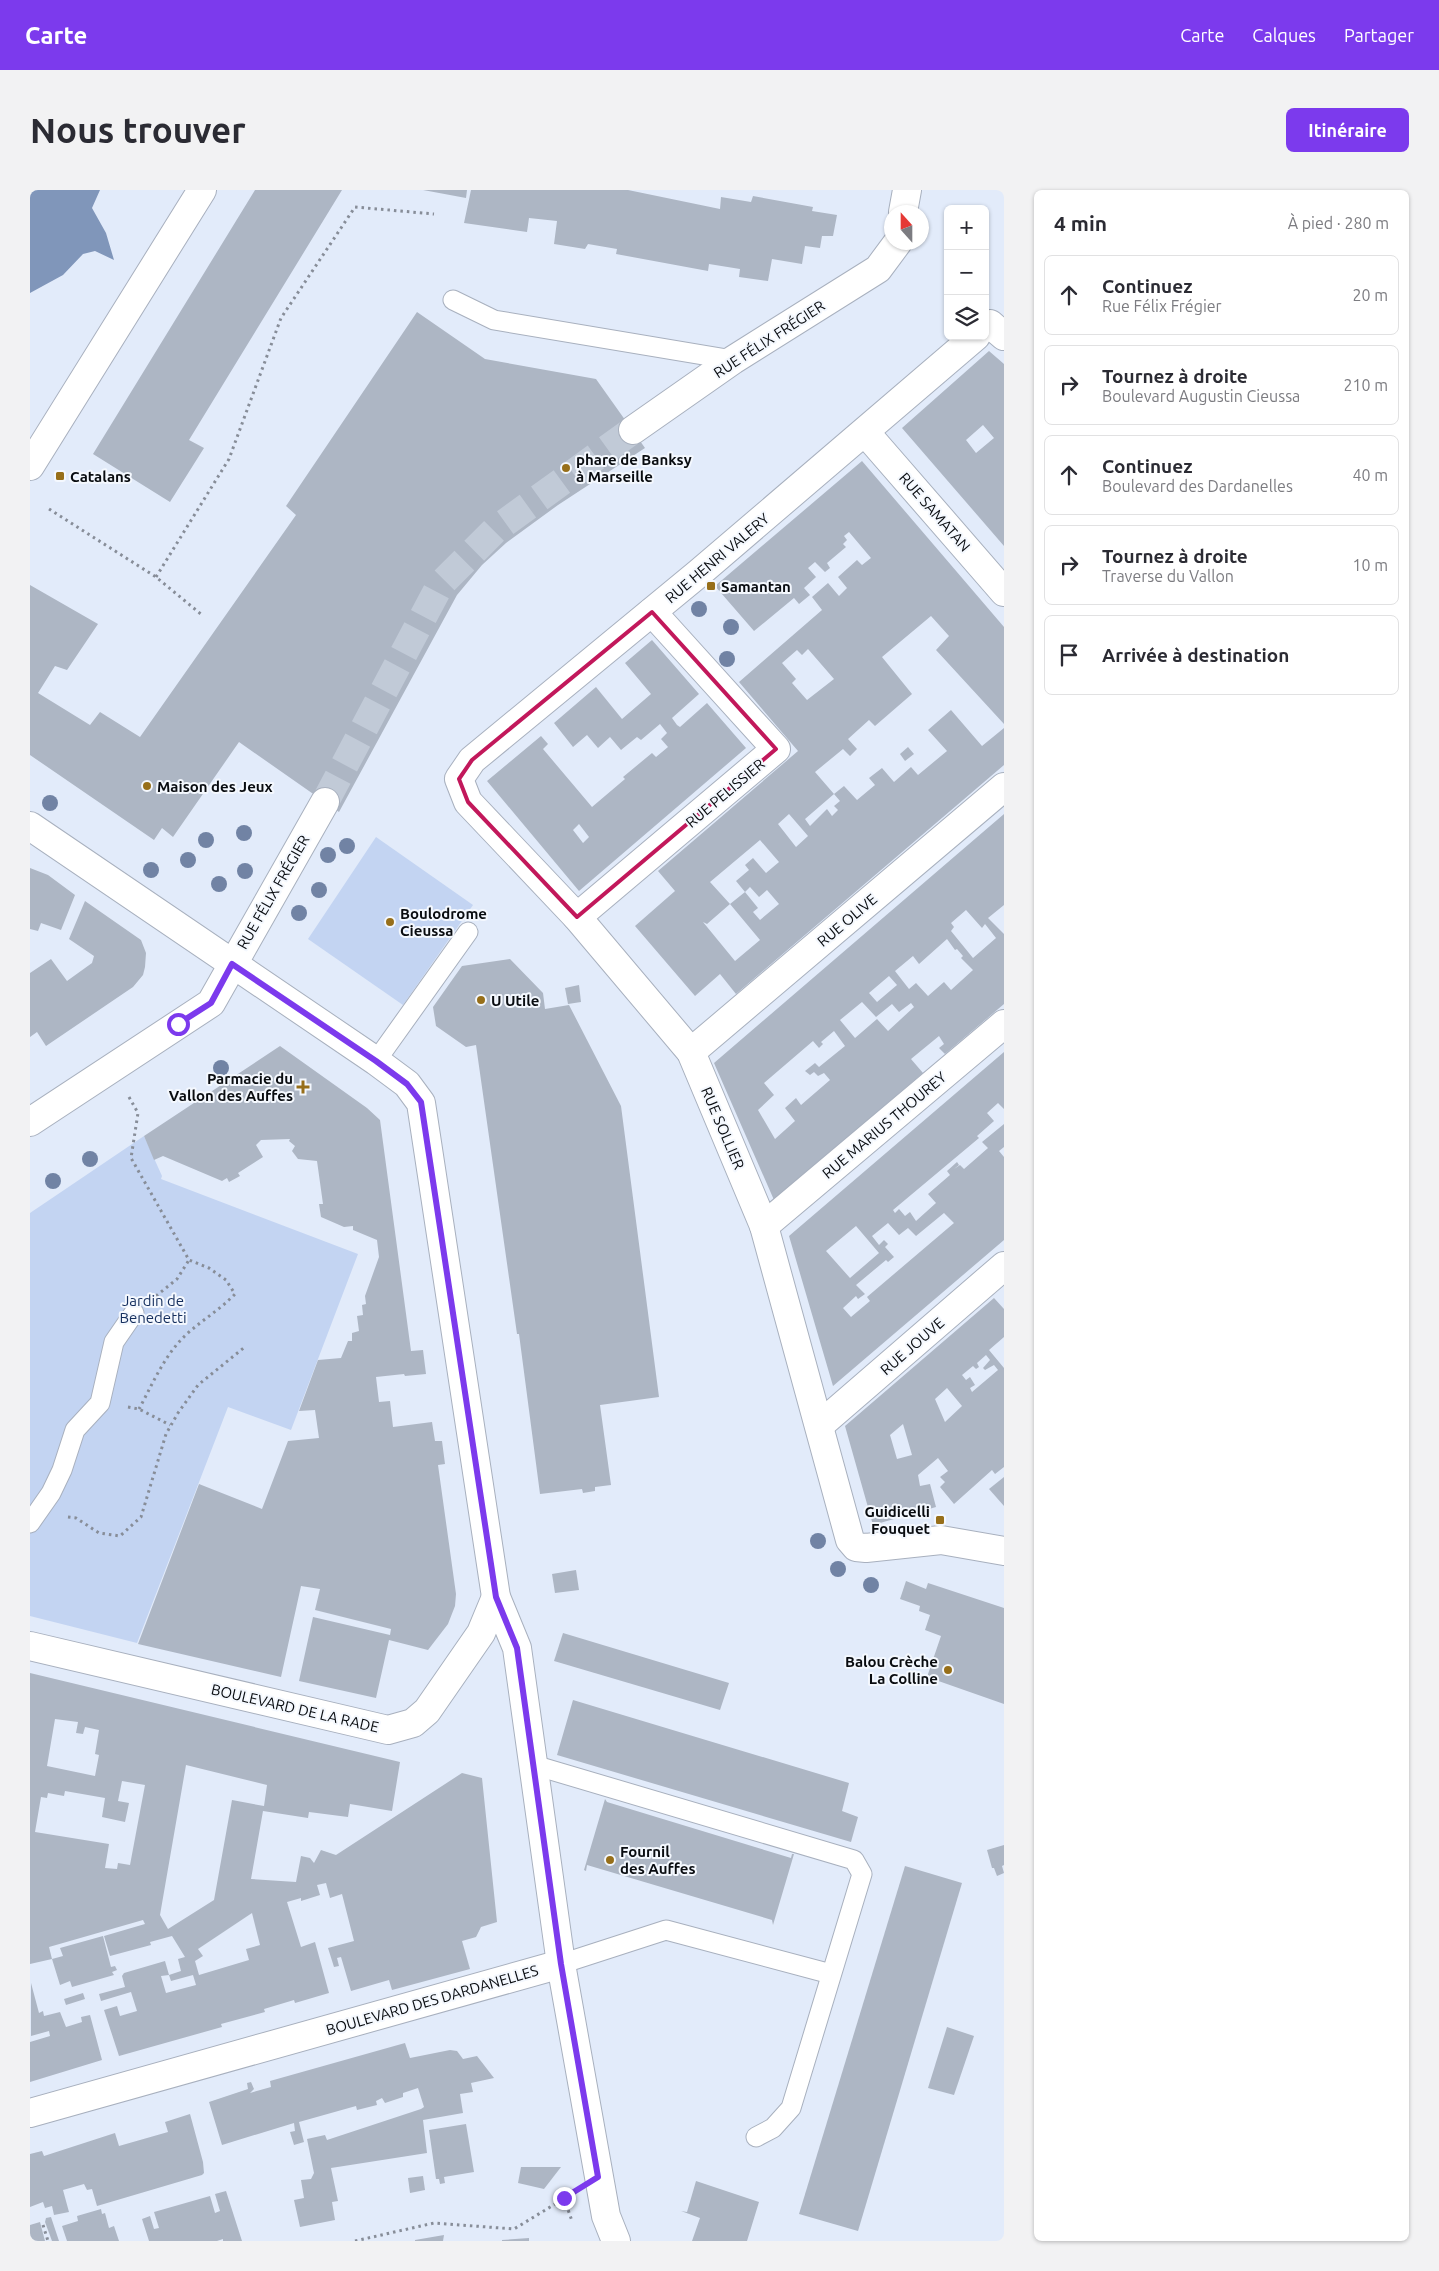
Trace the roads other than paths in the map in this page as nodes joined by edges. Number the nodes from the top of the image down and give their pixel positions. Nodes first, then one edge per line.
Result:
1 (202, 190) edge
2 (907, 190) edge
3 (904, 205) edge
4 (892, 250) edge
5 (453, 300) dead end
6 (978, 340) edge
7 (734, 360) junction
8 (633, 430) tunnel mouth
9 (866, 432) junction
10 (30, 466) edge
11 (1004, 592) edge
12 (652, 612) junction
13 (460, 779) joint
14 (1004, 787) edge
15 (325, 802) tunnel mouth
16 (30, 826) edge
17 (577, 917) junction
18 (468, 932) dead end
19 (232, 964) junction
20 (1004, 1024) edge
21 (691, 1052) junction
22 (376, 1061) junction
23 (30, 1122) edge
24 (764, 1226) junction
25 (1004, 1266) edge
26 (134, 1313) road end
27 (820, 1425) junction
28 (34, 1517) edge
29 (1001, 1547) edge
30 (496, 1597) junction
31 (30, 1646) edge
32 (534, 1765) junction
33 (561, 1964) junction
34 (831, 1974) junction
35 (30, 2113) edge
36 (756, 2136) dead end
37 (616, 2241) edge

1 - 10 street
2 - 3 street
4 - 7 street, RUE FÉLIX FRÉGIER
5 - 7 lane
6 - 9 street, RUE HENRI VALERY
7 - 8 street, RUE FÉLIX FRÉGIER
9 - 11 street, RUE SAMATAN
9 - 12 street, RUE HENRI VALERY
12 - 13 street, RUE HENRI VALERY
12 - 17 street, RUE PELISSIER
13 - 17 street, RUE SOLLIER
14 - 21 street, RUE OLIVE
15 - 19 street, RUE FÉLIX FRÉGIER
16 - 19 street
17 - 21 street, RUE SOLLIER
18 - 22 lane
19 - 22 street
19 - 23 street, RUE FÉLIX FRÉGIER
20 - 24 street, RUE MARIUS THOUREY
21 - 24 street, RUE SOLLIER
22 - 30 street
24 - 27 street, RUE SOLLIER
25 - 27 street, RUE JOUVE
26 - 28 lane
27 - 29 street, RUE SOLLIER
30 - 31 street, BOULEVARD DE LA RADE
30 - 32 street
32 - 33 street
32 - 34 lane
33 - 34 lane
33 - 35 street, BOULEVARD DES DARDANELLES
33 - 37 street
34 - 36 lane

